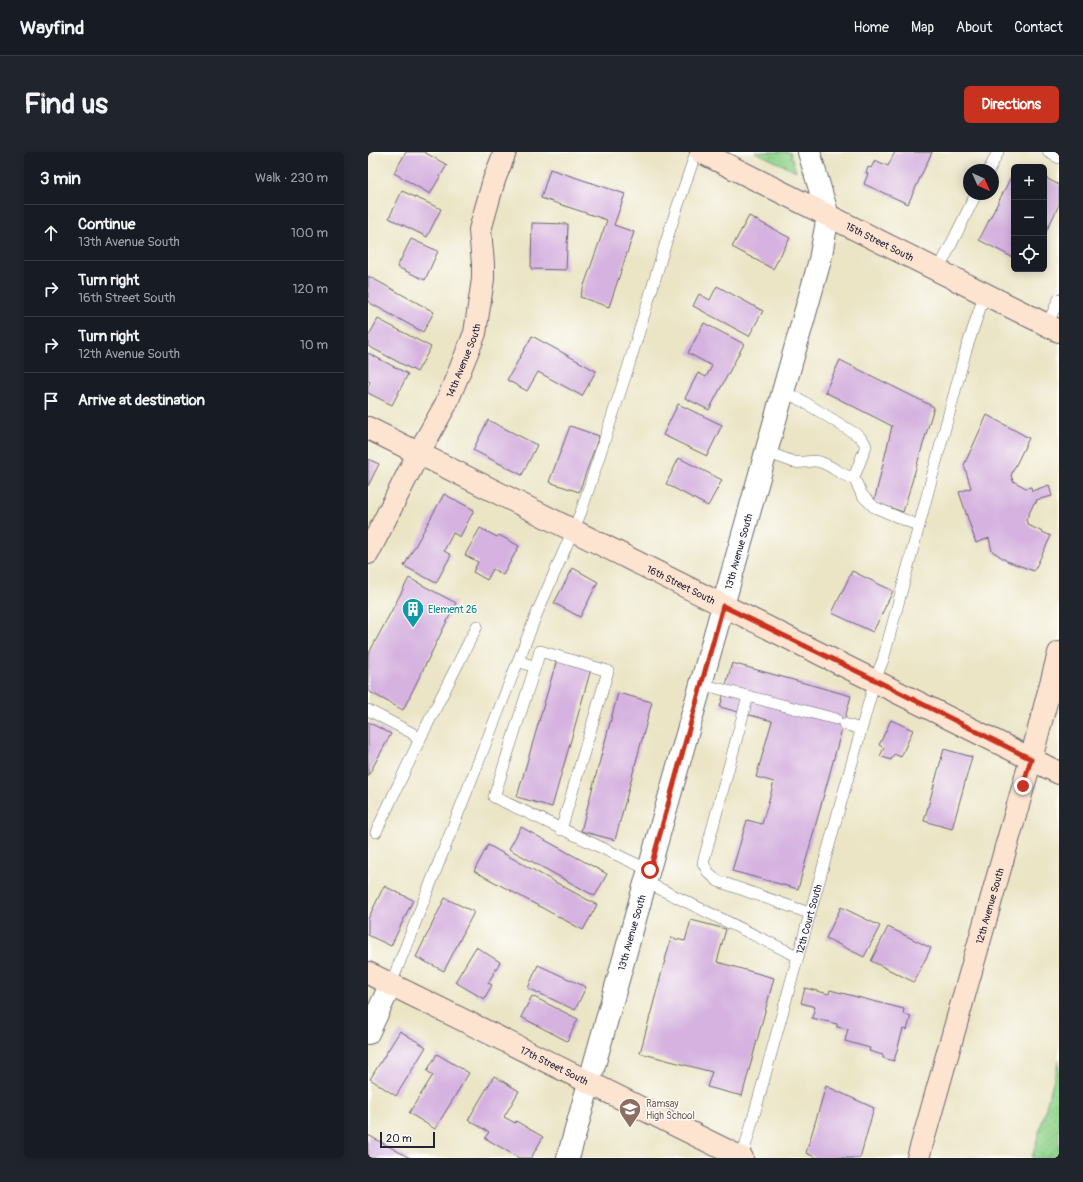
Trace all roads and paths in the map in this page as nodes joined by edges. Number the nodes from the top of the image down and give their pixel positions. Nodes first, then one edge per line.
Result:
1 (505, 152) edge
2 (696, 152) edge
3 (701, 152) edge
4 (809, 152) edge
5 (998, 152) edge
6 (1048, 152) edge
7 (1059, 158) edge
8 (991, 164) edge
9 (973, 200) edge
10 (828, 216) junction
11 (938, 271) junction
12 (985, 293) junction
13 (1059, 299) edge
14 (1053, 328) edge
15 (784, 392) junction
16 (368, 428) edge
17 (766, 452) junction
18 (418, 454) junction
19 (853, 476) junction
20 (919, 526) junction
21 (572, 530) junction
22 (368, 553) edge
23 (723, 606) junction
24 (477, 626) dead end
25 (1059, 653) edge
26 (518, 661) junction
27 (535, 666) junction
28 (875, 680) junction
29 (701, 684) junction
30 (748, 696) junction
31 (368, 710) edge
32 (861, 729) junction
33 (419, 741) junction
34 (1031, 759) junction
35 (1059, 773) edge
36 (561, 830) junction
37 (376, 832) dead end
38 (648, 876) junction
39 (810, 913) junction
40 (797, 956) junction
41 (368, 973) edge
42 (391, 984) junction
43 (368, 1033) edge
44 (589, 1082) junction
45 (568, 1158) edge
46 (742, 1158) edge
47 (918, 1158) edge

1 - 18 street, 14th Avenue South
2 - 21 lane
3 - 10 street, 15th Street South
4 - 10 street, 13th Avenue South
5 - 8 lane
6 - 7 lane
9 - 11 lane
10 - 11 street, 15th Street South
10 - 15 street, 13th Avenue South
11 - 12 street, 15th Street South
12 - 14 street, 15th Street South
12 - 20 lane, 12th Court South
13 - 14 lane
15 - 17 street, 13th Avenue South
15 - 19 lane
16 - 18 street, 16th Street South
17 - 19 lane
17 - 23 street, 13th Avenue South
18 - 21 street, 16th Street South
18 - 22 street, 14th Avenue South
19 - 20 lane
20 - 28 lane, 12th Court South
21 - 23 street, 16th Street South
21 - 26 lane
23 - 28 street, 16th Street South
23 - 29 street, 13th Avenue South
24 - 33 lane
25 - 34 street, 12th Avenue South
26 - 27 lane
26 - 42 lane
27 - 36 lane
27 - 36 lane
28 - 32 lane, 12th Court South
28 - 34 street, 16th Street South
29 - 30 lane
29 - 38 street, 13th Avenue South
30 - 32 lane
30 - 39 lane
31 - 33 lane
32 - 39 lane, 12th Court South
33 - 37 lane
34 - 35 street, 16th Street South
34 - 47 street, 12th Avenue South
36 - 38 lane
38 - 40 lane
38 - 44 street, 13th Avenue South
39 - 40 lane, 12th Court South
40 - 46 lane, 12th Court South
41 - 42 street, 17th Street South
42 - 43 street
42 - 44 street, 17th Street South
44 - 45 street, 13th Avenue South
44 - 46 street, 17th Street South

